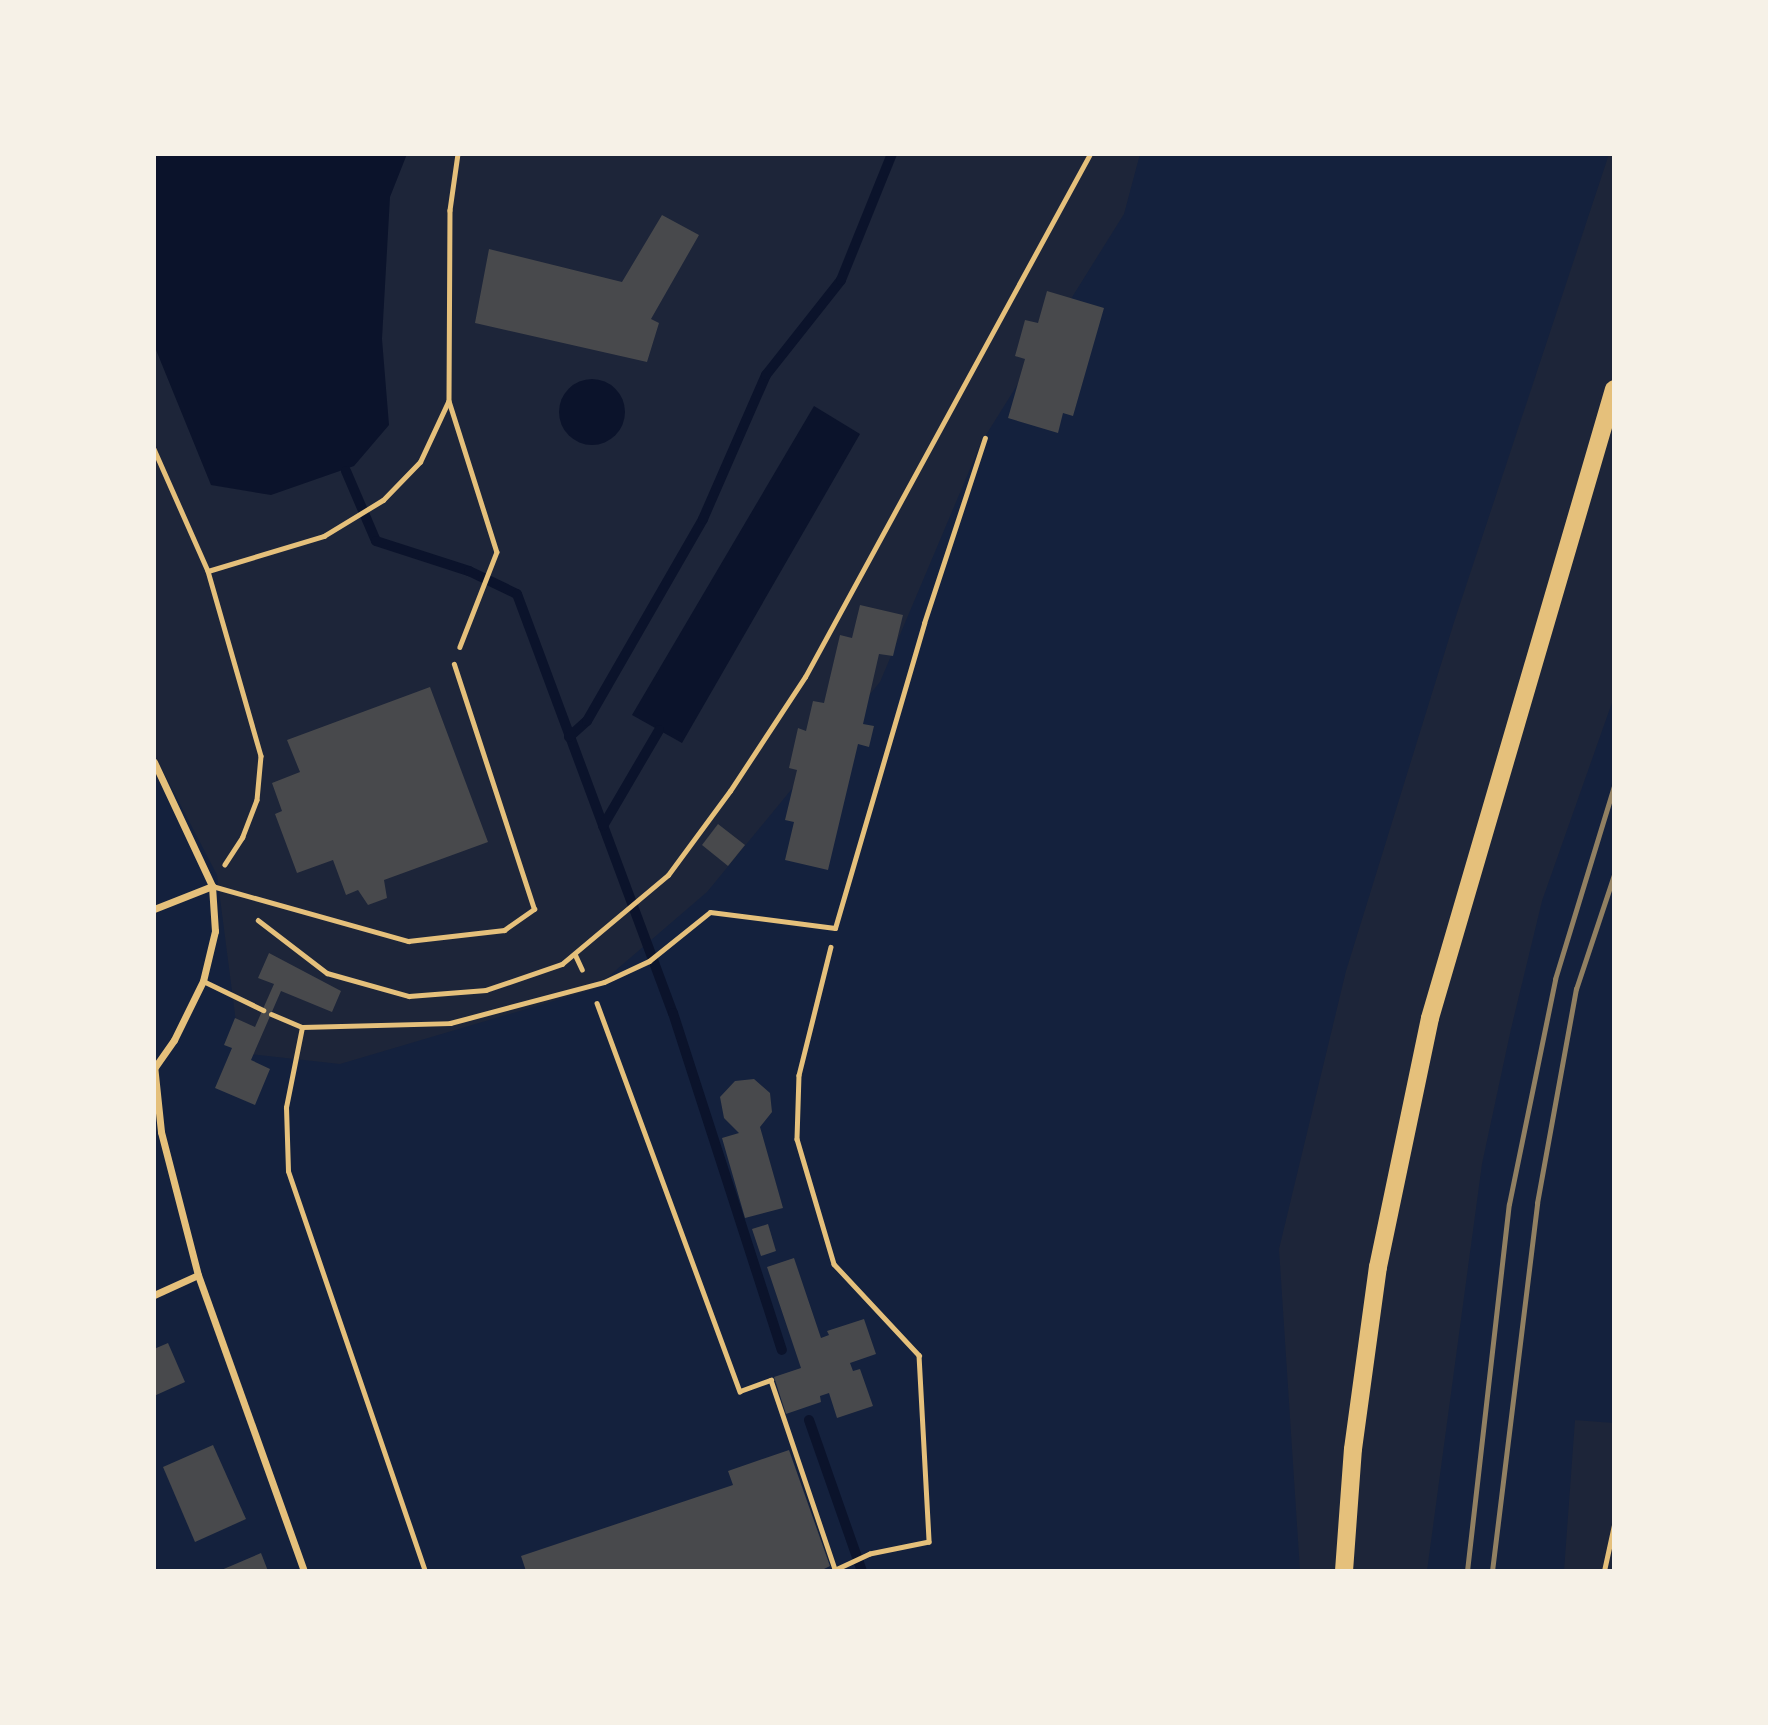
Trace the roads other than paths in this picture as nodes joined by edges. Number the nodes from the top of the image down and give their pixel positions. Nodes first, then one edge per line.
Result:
1 (1614, 389) edge
2 (985, 438) dead end
3 (454, 664) dead end
4 (154, 762) edge
5 (212, 886) junction
6 (154, 909) edge
7 (204, 981) junction
8 (262, 1010) dead end
9 (271, 1014) dead end
10 (302, 1027) junction
11 (154, 1066) edge
12 (198, 1275) junction
13 (154, 1295) edge
14 (303, 1571) edge
15 (425, 1571) edge
16 (1344, 1571) edge

1 - 16 main road
2 - 10 lane
3 - 5 lane
4 - 5 street
5 - 6 street
5 - 7 street
7 - 8 lane
7 - 11 street
9 - 10 lane
10 - 15 lane
11 - 12 street
12 - 13 street
12 - 14 street

